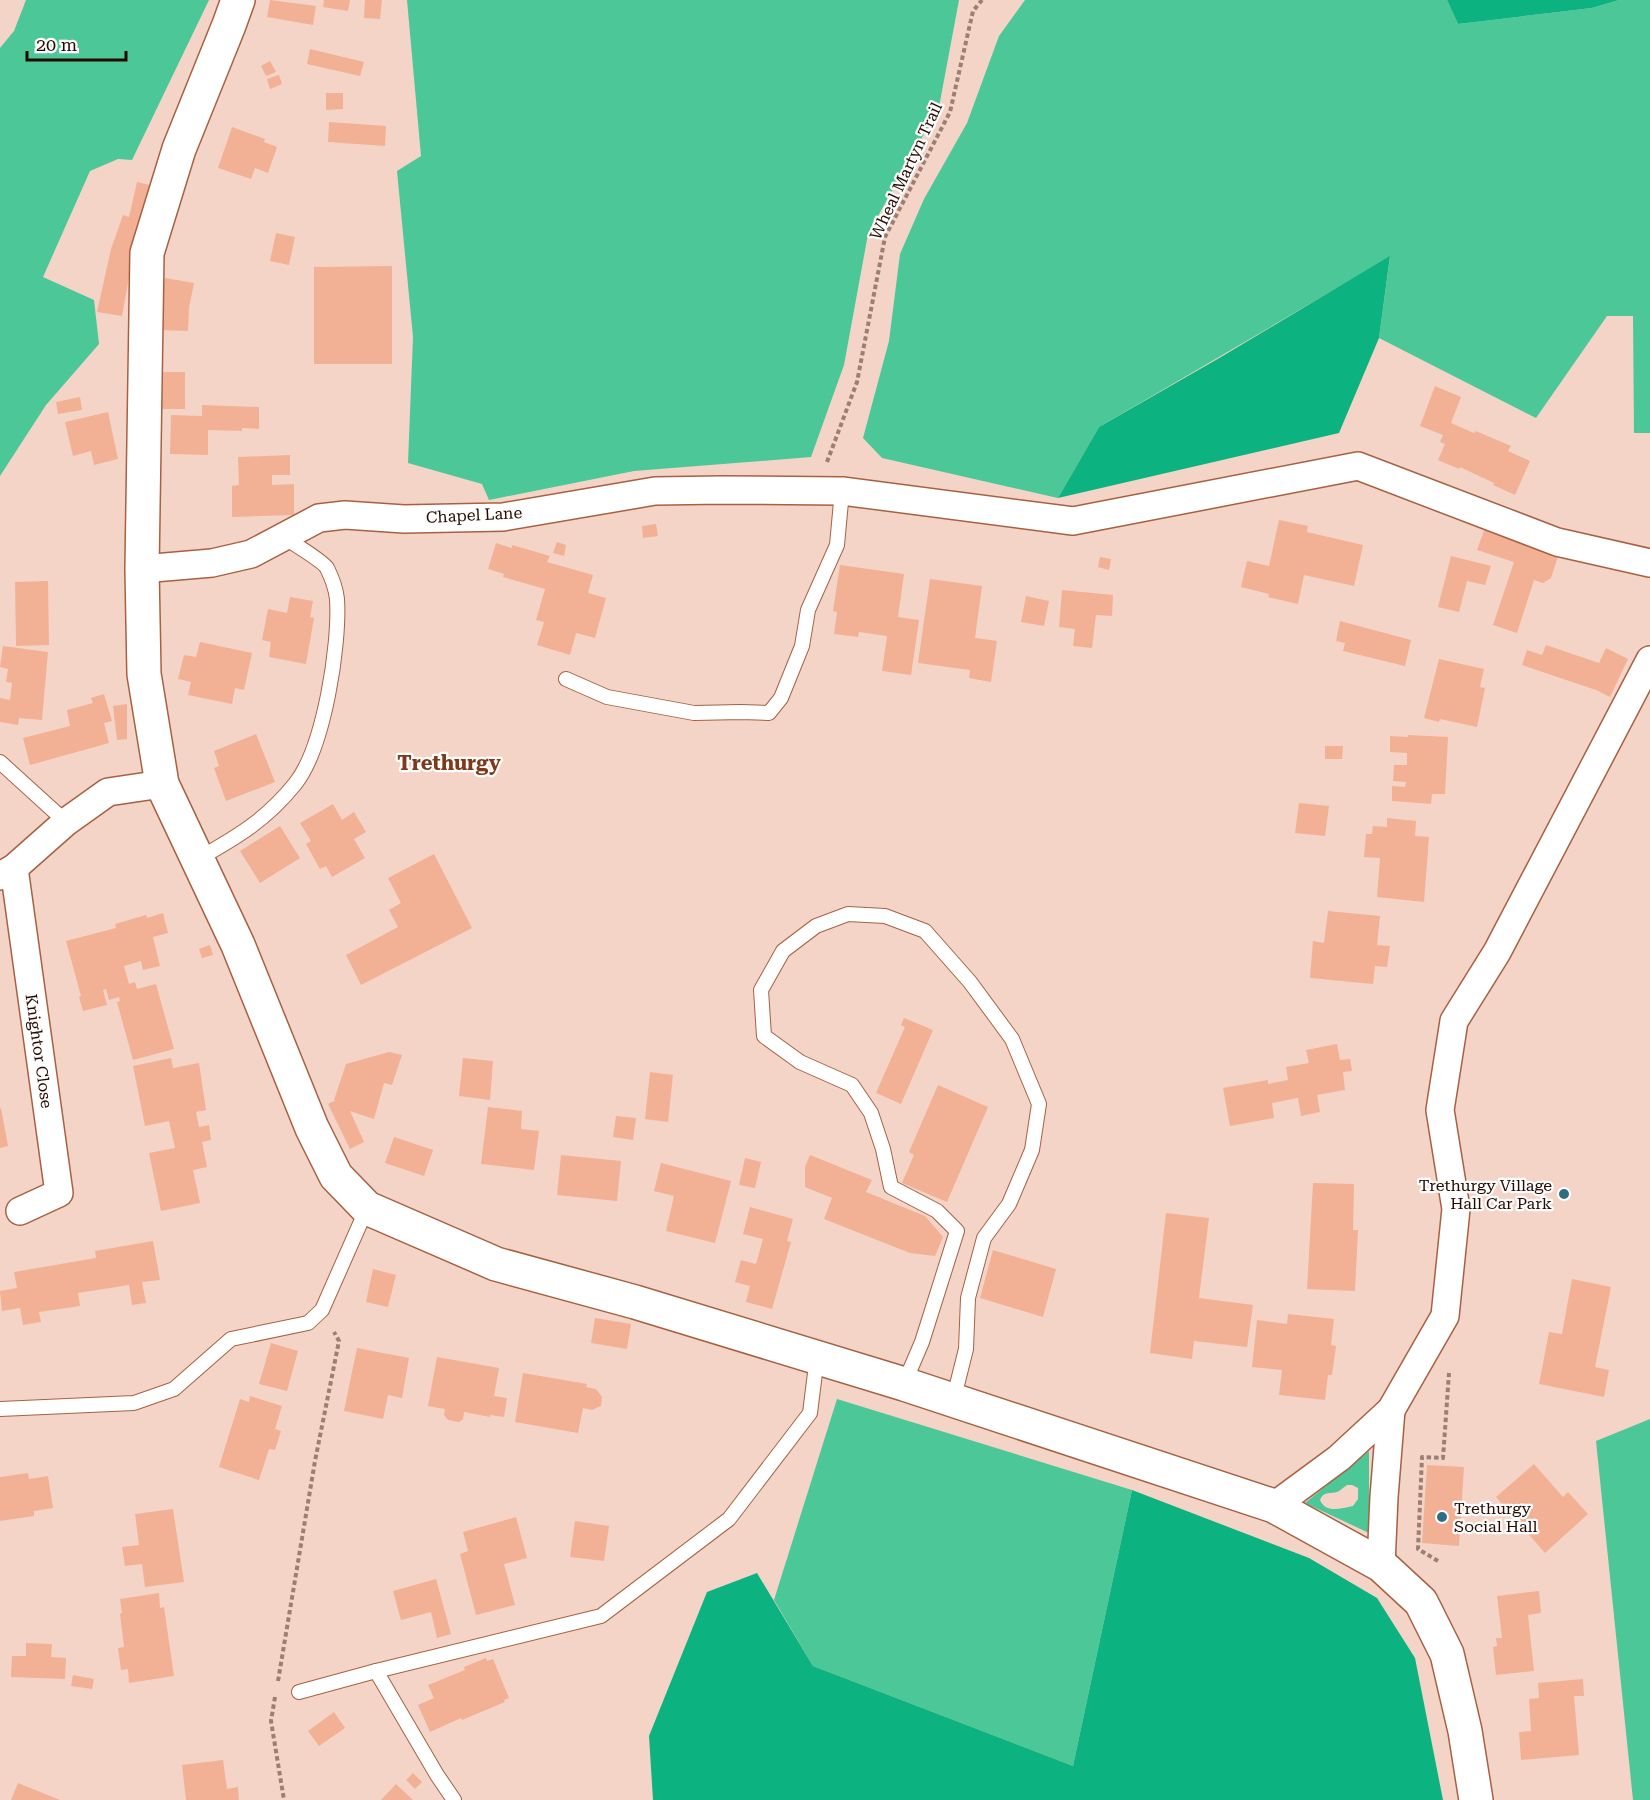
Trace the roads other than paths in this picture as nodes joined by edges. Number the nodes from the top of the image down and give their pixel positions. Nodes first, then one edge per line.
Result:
1 (238, 0) edge
2 (842, 491) junction
3 (282, 536) junction
4 (1650, 563) edge
5 (142, 569) junction
6 (1650, 660) edge
7 (566, 679) dead end
8 (0, 762) edge
9 (162, 784) junction
10 (66, 822) junction
11 (198, 859) junction
12 (7, 872) edge
13 (367, 1208) junction
14 (20, 1211) dead end
15 (817, 1357) junction
16 (904, 1384) junction
17 (953, 1401) junction
18 (0, 1409) edge
19 (1391, 1410) junction
20 (1274, 1506) junction
21 (1381, 1565) junction
22 (376, 1671) junction
23 (299, 1692) dead end
24 (454, 1800) edge
25 (1476, 1800) edge

1 - 5 street
2 - 3 street, Chapel Lane
2 - 4 street, Chapel Lane
2 - 7 lane
3 - 5 street, Chapel Lane
3 - 11 lane
5 - 9 street
6 - 19 street
8 - 10 lane
9 - 10 street
9 - 11 street
10 - 12 street
11 - 13 street
12 - 14 street, Knightor Close
13 - 15 street
13 - 18 lane
15 - 16 street
15 - 22 lane
16 - 17 street
16 - 17 lane
17 - 20 street
19 - 20 street
19 - 21 street
20 - 21 street
21 - 25 street
22 - 23 lane
22 - 24 lane

